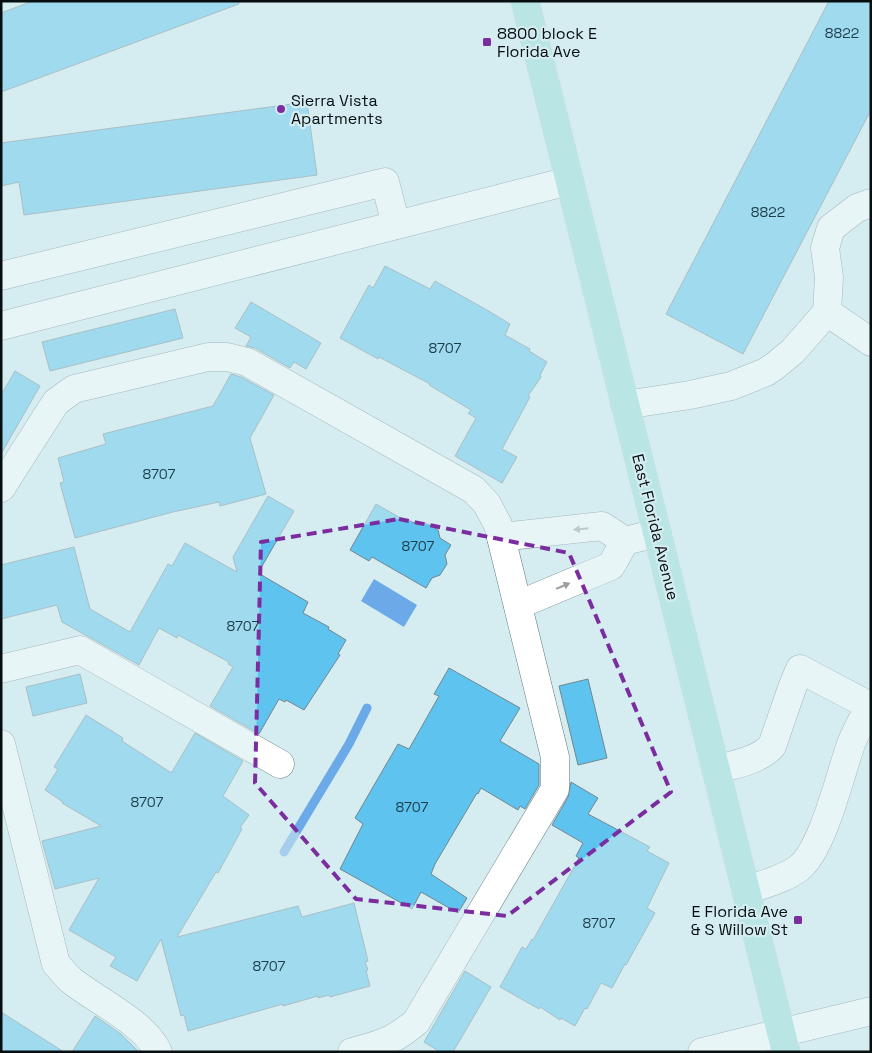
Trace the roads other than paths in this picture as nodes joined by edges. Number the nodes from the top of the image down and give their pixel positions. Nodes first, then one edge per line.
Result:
1 (525, 1) edge
2 (569, 181) junction
3 (871, 203) edge
4 (396, 225) junction
5 (1, 276) edge
6 (827, 312) junction
7 (1, 326) edge
8 (871, 342) edge
9 (625, 404) junction
10 (1, 488) edge
11 (657, 533) junction
12 (502, 537) junction
13 (625, 541) junction
14 (518, 605) junction
15 (1, 670) edge
16 (1, 744) edge
17 (280, 764) dead end
18 (716, 770) junction
19 (746, 891) junction
20 (871, 1011) edge
21 (784, 1042) edge
22 (158, 1052) edge
23 (352, 1052) edge
24 (702, 1052) edge

1 - 2 main road, East Florida Avenue
2 - 4 street
2 - 9 main road, East Florida Avenue
3 - 6 street
4 - 5 street
4 - 7 street
6 - 8 street
6 - 9 street
9 - 11 main road, East Florida Avenue
10 - 12 street
11 - 13 street
11 - 18 main road, East Florida Avenue
13 -> 12 street
12 - 14 street
14 -> 13 street
14 - 23 street
15 - 17 street
16 - 22 street
18 - 19 main road, East Florida Avenue
18 - 19 street
19 - 21 main road, East Florida Avenue
20 - 21 street
21 - 24 street

